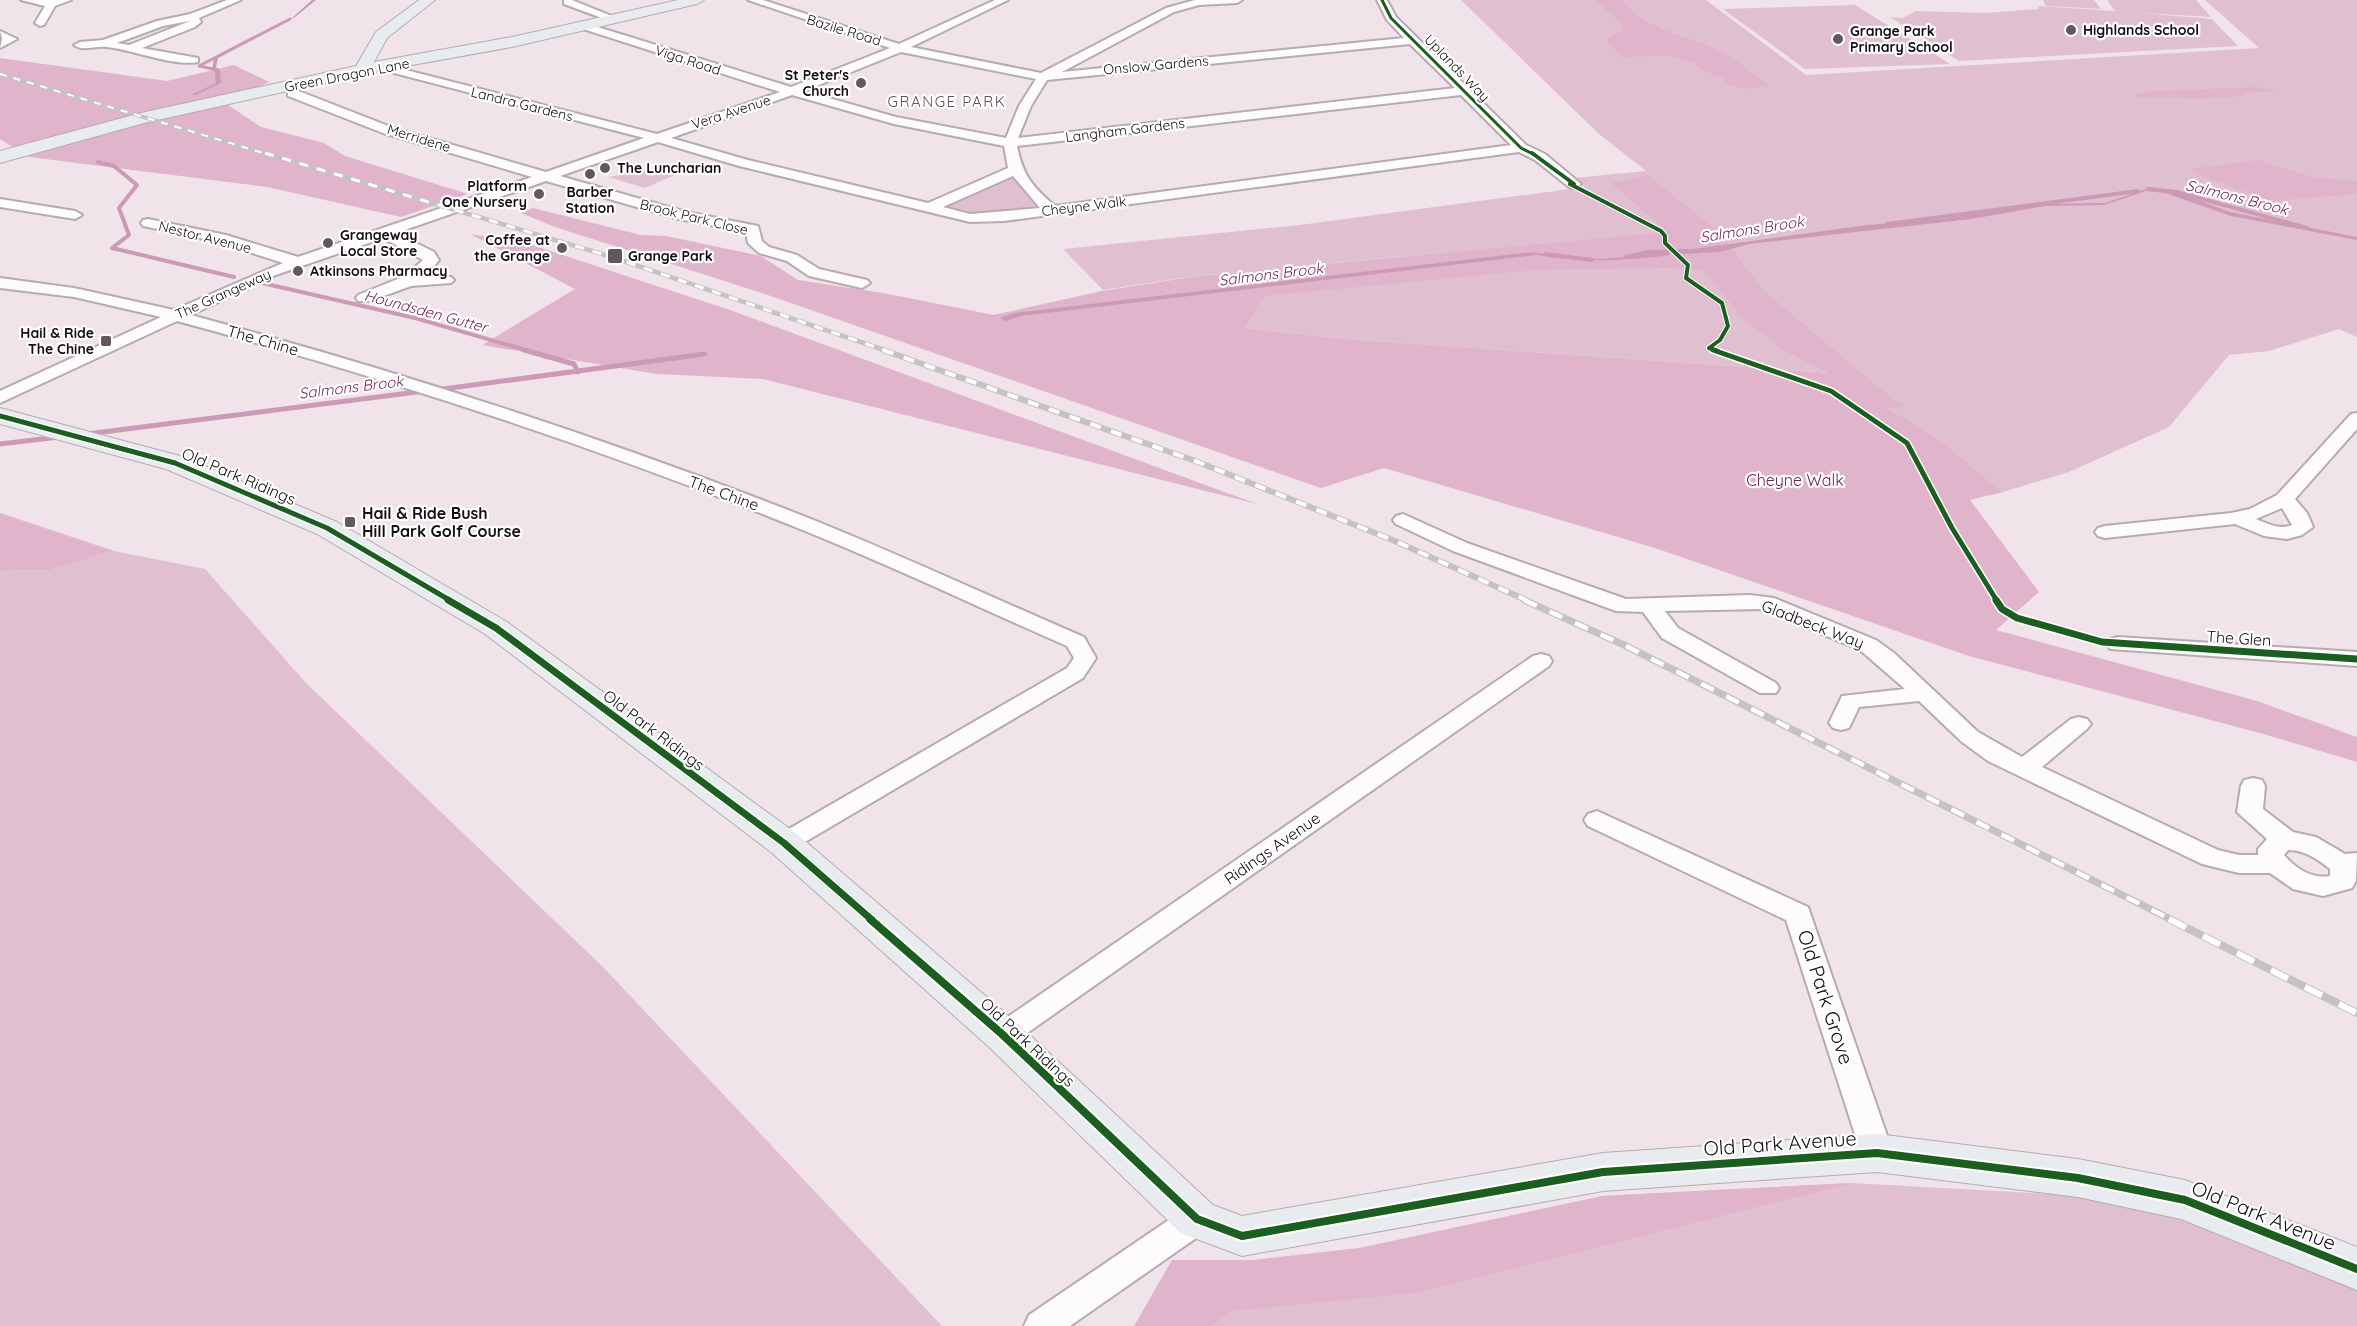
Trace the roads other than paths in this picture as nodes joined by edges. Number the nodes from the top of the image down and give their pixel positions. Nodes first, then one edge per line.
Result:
1 (26, 0) edge
2 (66, 0) edge
3 (236, 0) edge
4 (428, 0) edge
5 (696, 0) edge
6 (753, 0) edge
7 (968, 0) edge
8 (1003, 0) edge
9 (1237, 0) edge
10 (1382, 0) edge
11 (568, 2) dead end
12 (51, 4) junction
13 (988, 6) junction
14 (193, 17) junction
15 (614, 19) junction
16 (40, 23) dead end
17 (584, 26) junction
18 (0, 34) edge
19 (1414, 40) junction
20 (105, 43) junction
21 (0, 45) edge
22 (80, 45) dead end
23 (900, 48) junction
24 (130, 49) junction
25 (194, 60) dead end
26 (391, 66) junction
27 (368, 68) junction
28 (1043, 77) junction
29 (794, 91) junction
30 (1462, 91) junction
31 (292, 93) dead end
32 (655, 137) junction
33 (1010, 143) junction
34 (1521, 148) junction
35 (0, 157) edge
36 (1015, 170) junction
37 (548, 176) junction
38 (1574, 183) dead end
39 (0, 203) edge
40 (927, 208) junction
41 (1051, 210) junction
42 (453, 211) joint
43 (75, 215) dead end
44 (148, 223) dead end
45 (384, 233) junction
46 (297, 262) junction
47 (446, 280) dead end
48 (408, 281) junction
49 (0, 283) edge
50 (862, 283) dead end
51 (364, 298) dead end
52 (175, 315) junction
53 (0, 398) edge
54 (0, 416) edge
55 (2357, 418) edge
56 (2284, 499) junction
57 (2238, 518) junction
58 (1403, 520) dead end
59 (2104, 532) dead end
60 (1650, 606) junction
61 (2118, 644) dead end
62 (2357, 659) edge
63 (1541, 661) dead end
64 (1768, 688) dead end
65 (1922, 693) junction
66 (1841, 723) dead end
67 (2079, 724) dead end
68 (2025, 768) junction
69 (2253, 786) dead end
70 (1597, 820) dead end
71 (784, 843) junction
72 (2281, 852) junction
73 (2348, 862) edge
74 (1003, 1035) junction
75 (1877, 1153) junction
76 (1197, 1220) junction
77 (2357, 1269) edge
78 (1041, 1326) edge

1 - 12 street
2 - 12 street
3 - 14 street
4 - 27 street
5 - 15 street, Green Dragon Lane
6 - 23 street, Bazile Road
7 - 13 street
8 - 13 street, Vera Avenue
9 - 28 street
10 - 19 street, Uplands Way
11 - 15 street
12 - 16 street
13 - 23 street, Vera Avenue
14 - 20 street
14 - 24 street
15 - 17 street, Green Dragon Lane
17 - 26 street, Green Dragon Lane
17 - 29 street, Viga Road
18 - 21 street
19 - 28 street, Onslow Gardens
19 - 30 street, Uplands Way
20 - 22 street
20 - 24 street
23 - 28 street, Onslow Gardens
23 - 29 street, Vera Avenue
24 - 25 street
26 - 27 street, Green Dragon Lane
26 - 32 street, Landra Gardens
27 - 35 street, Green Dragon Lane
28 - 33 street
29 - 32 street, Vera Avenue
29 - 33 street, Langham Gardens
30 - 33 street, Langham Gardens
30 - 34 street, Uplands Way
31 - 37 street, Merridene
32 - 37 street, Vera Avenue
32 - 40 street, Cheyne Walk
33 - 36 street
34 - 38 street, Uplands Way
34 - 41 street, Cheyne Walk
36 - 40 street
36 - 41 street
37 - 42 street, Vera Avenue
37 - 50 street, Brook Park Close
39 - 43 street
40 - 41 street, Cheyne Walk
42 - 45 street, The Grangeway
44 - 46 street, Nestor Avenue
45 - 46 street, The Grangeway
45 - 48 street
46 - 52 street, The Grangeway
47 - 48 street
48 - 51 street
49 - 52 street, The Chine
52 - 53 street, The Grangeway
52 - 71 street, The Chine
54 - 71 street, Old Park Ridings
55 - 56 street
56 - 57 street
56 - 57 street
57 - 59 street
58 - 60 street, Gladbeck Way
60 - 64 street
60 - 65 street, Gladbeck Way
61 - 62 street, The Glen
63 - 74 street, Ridings Avenue
65 - 66 street
65 - 68 street, Gladbeck Way
67 - 68 street
68 - 72 street, Gladbeck Way
69 - 72 street, Gladbeck Way
70 - 75 street, Old Park Grove
71 - 74 street, Old Park Ridings
72 - 73 street, Gladbeck Way
72 - 73 street, Gladbeck Way
74 - 76 street, Old Park Ridings
75 - 76 street, Old Park Avenue
75 - 77 street, Old Park Avenue
76 - 78 street

